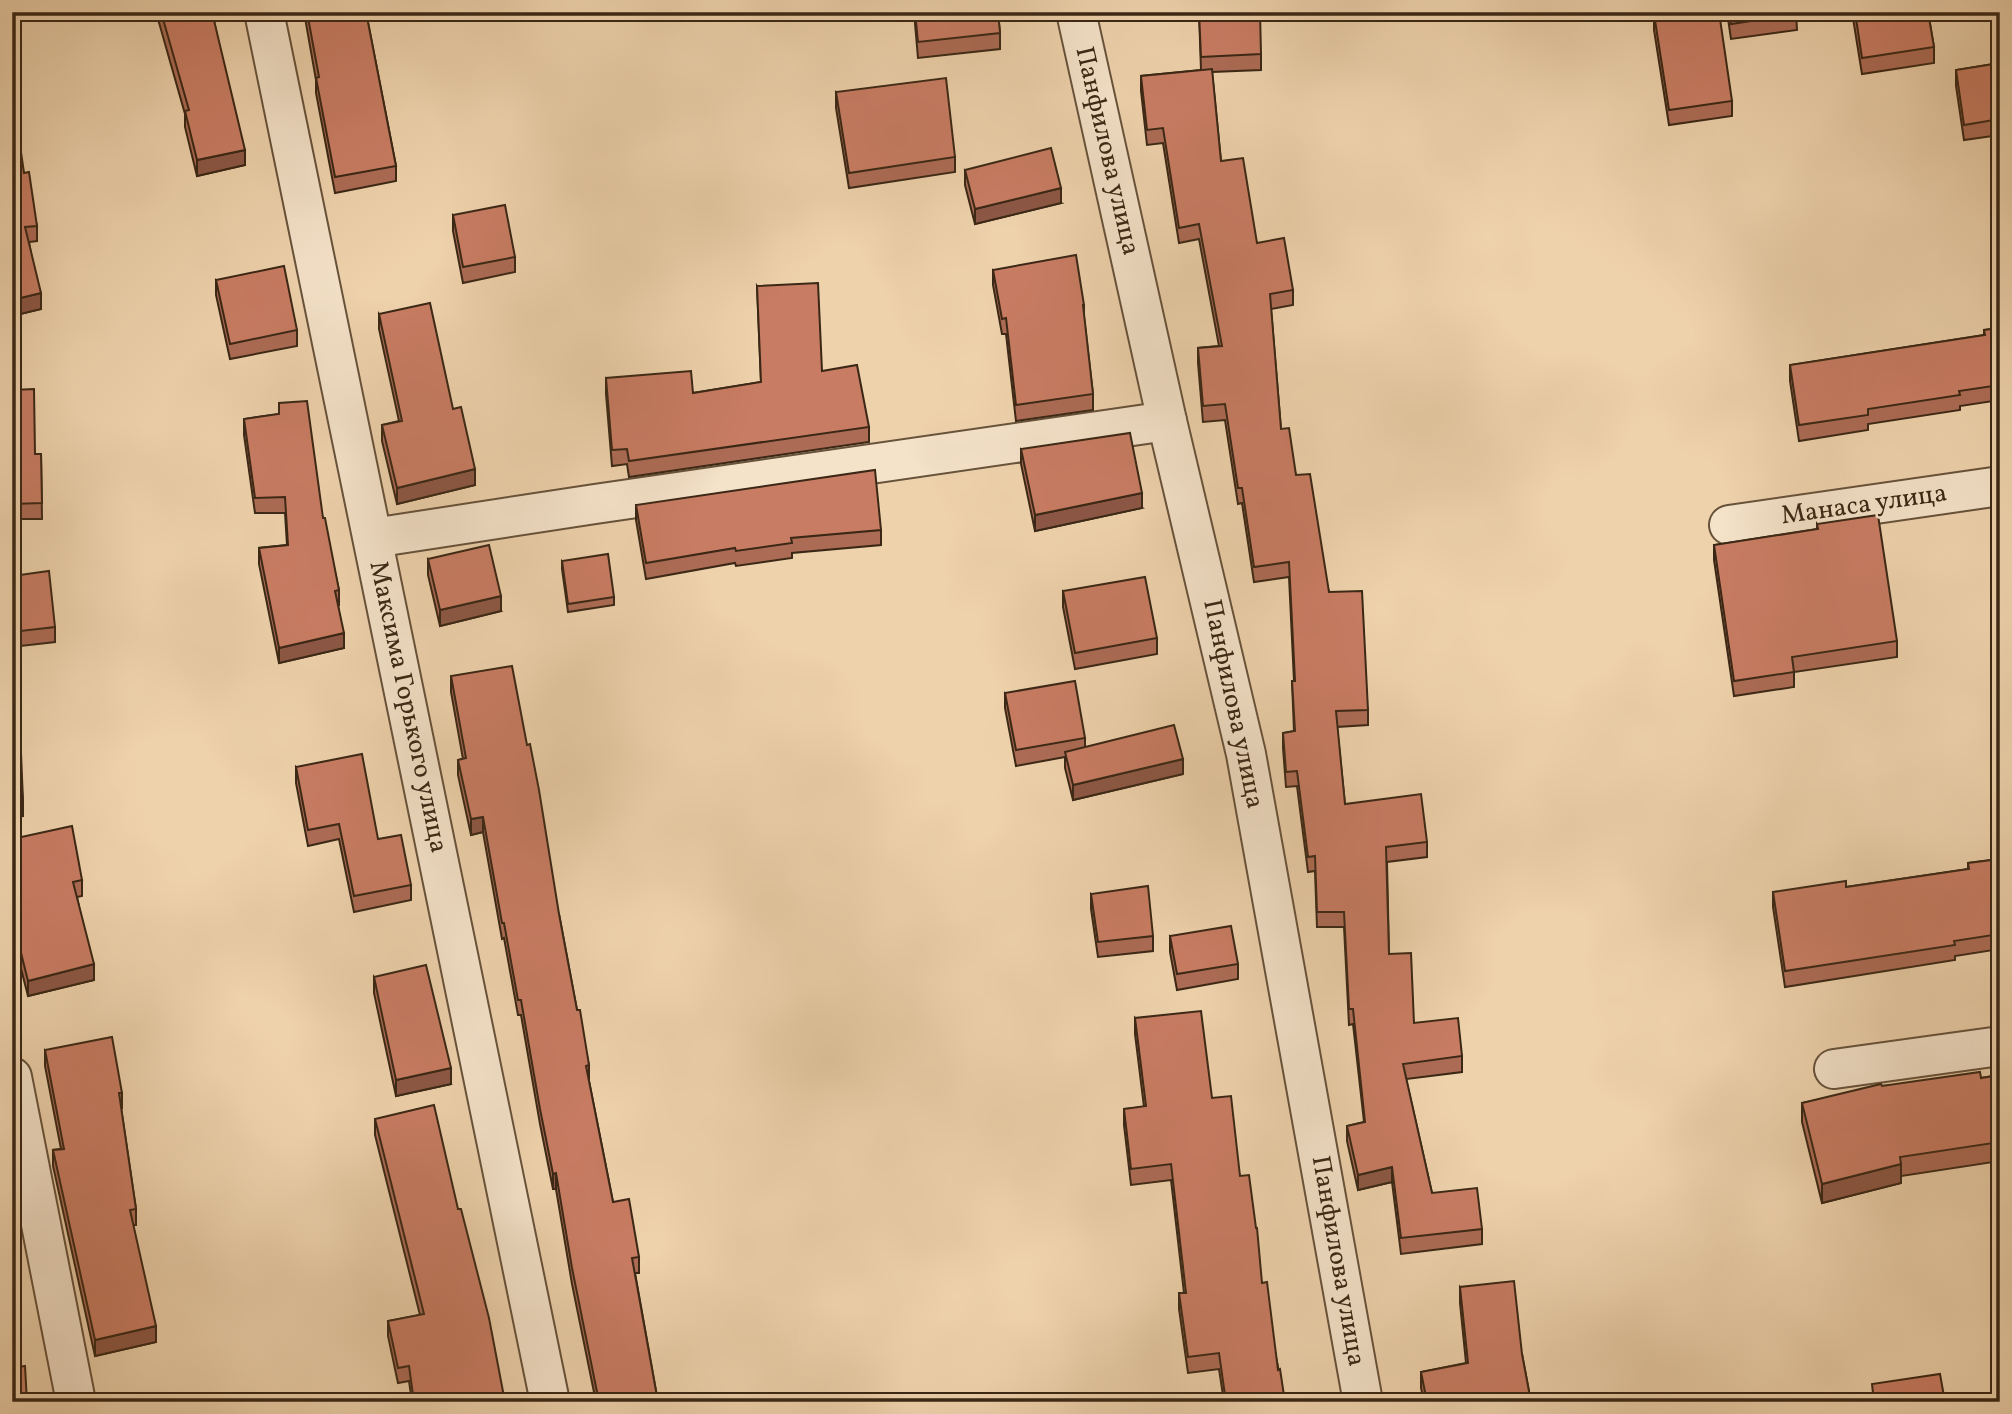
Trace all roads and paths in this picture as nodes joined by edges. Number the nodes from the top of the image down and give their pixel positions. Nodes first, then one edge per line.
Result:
1 (264, 12) edge
2 (1076, 12) edge
3 (1167, 421) junction
4 (2000, 486) edge
5 (1729, 525) dead end
6 (373, 538) junction
7 (2000, 1045) edge
8 (1834, 1069) dead end
9 (12, 1077) edge
10 (76, 1402) edge
11 (550, 1402) edge
12 (1363, 1402) edge

1 - 6 street, Максима Горького улица
2 - 3 street, Панфилова улица
3 - 6 street
3 - 12 street, Панфилова улица
4 - 5 street, Манаса улица
6 - 11 street, Максима Горького улица
7 - 8 street
9 - 10 street

